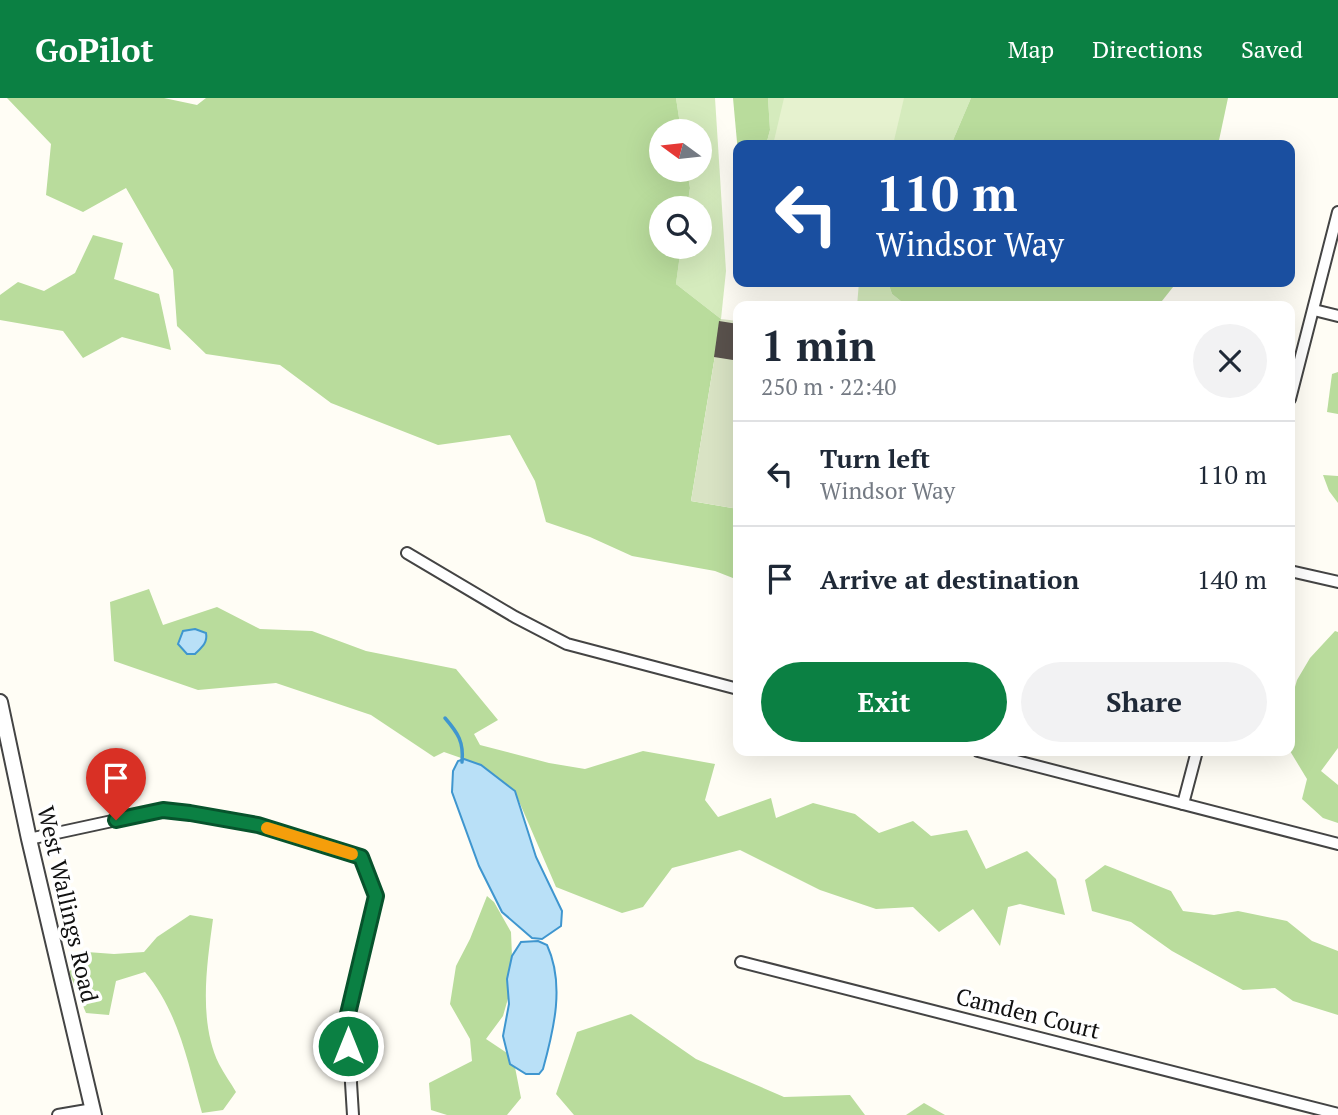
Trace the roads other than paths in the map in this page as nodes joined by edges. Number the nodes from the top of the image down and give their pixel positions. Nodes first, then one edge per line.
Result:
1 (1338, 212) edge
2 (1314, 310) junction
3 (1338, 316) edge
4 (1295, 380) edge
5 (407, 553) dead end
6 (1295, 572) edge
7 (1338, 582) edge
8 (733, 688) edge
9 (0, 702) edge
10 (997, 756) edge
11 (1196, 756) edge
12 (1183, 804) junction
13 (29, 839) junction
14 (1338, 844) edge
15 (741, 962) dead end
16 (1304, 1110) edge
17 (94, 1112) edge
18 (1338, 1114) edge
19 (58, 1115) edge
20 (353, 1115) edge

1 - 2 street
2 - 3 street
2 - 4 street
5 - 8 street
6 - 7 street
9 - 13 street, West Wallings Road
10 - 12 street
11 - 12 street
12 - 14 street
13 - 17 street, West Wallings Road
13 - 20 street
15 - 16 street, Camden Court
16 - 18 street, Camden Court
17 - 19 street

